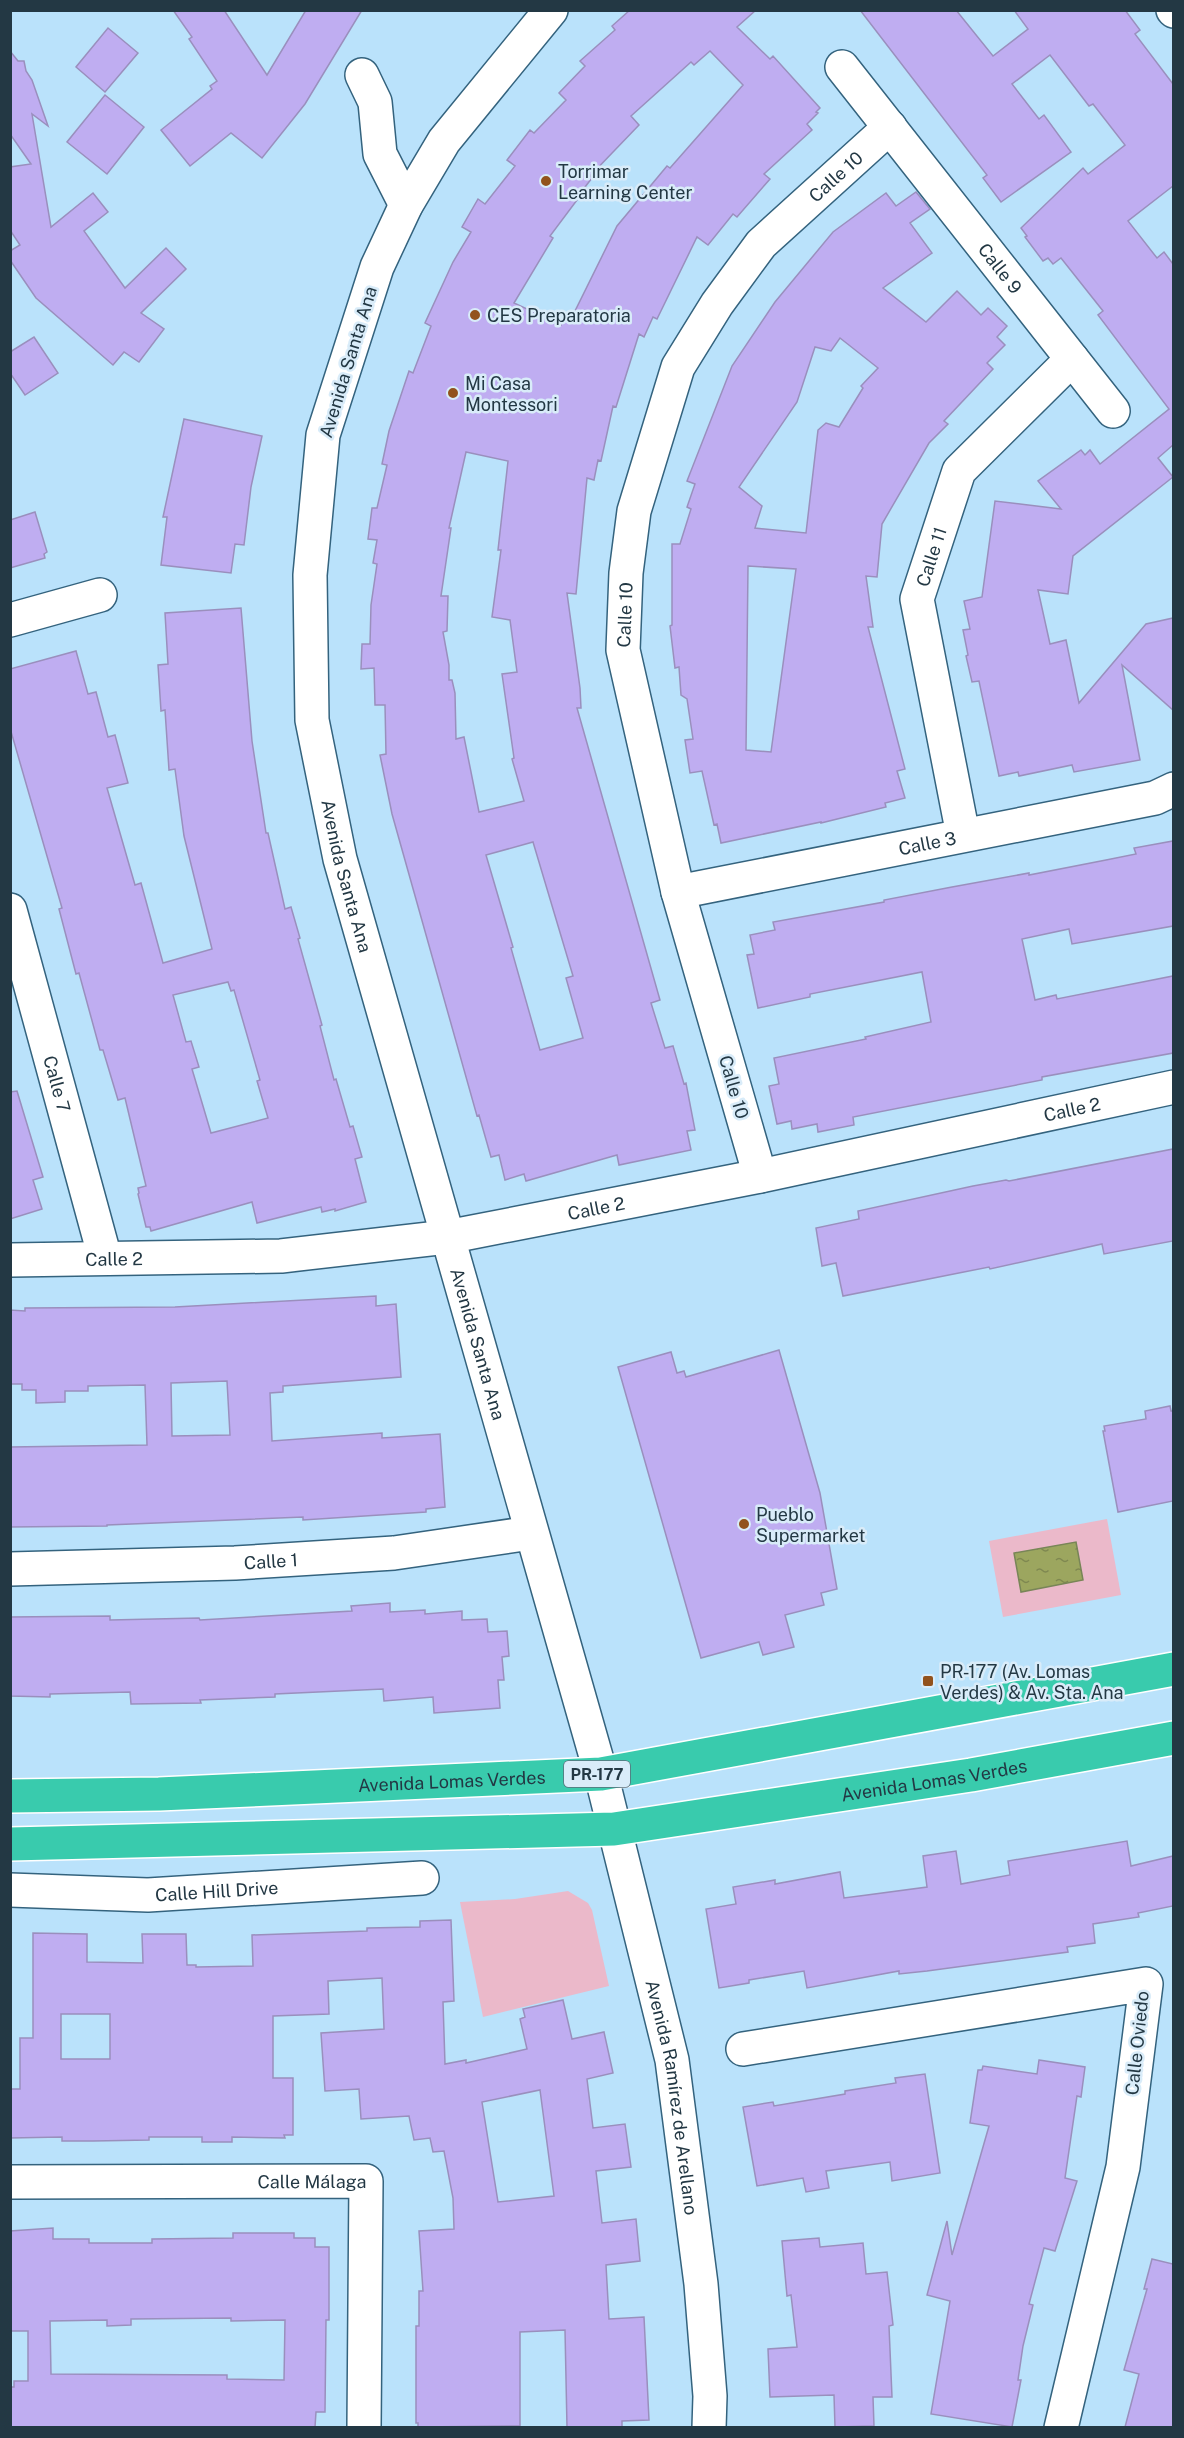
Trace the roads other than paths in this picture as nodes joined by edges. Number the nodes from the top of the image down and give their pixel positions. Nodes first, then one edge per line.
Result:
1 (551, 10) edge
2 (842, 67) dead end
3 (362, 75) dead end
4 (890, 127) junction
5 (406, 206) junction
6 (1072, 359) junction
7 (1113, 411) dead end
8 (100, 595) dead end
9 (10, 620) edge
10 (1173, 789) edge
11 (963, 835) junction
12 (678, 892) junction
13 (10, 909) edge
14 (1173, 1088) edge
15 (760, 1176) junction
16 (447, 1237) junction
17 (105, 1258) junction
18 (10, 1260) edge
19 (531, 1533) junction
20 (10, 1569) edge
21 (1173, 1669) edge
22 (1173, 1738) edge
23 (601, 1774) junction
24 (10, 1796) edge
25 (614, 1829) junction
26 (10, 1844) edge
27 (422, 1878) dead end
28 (10, 1890) edge
29 (743, 2049) dead end
30 (10, 2182) edge
31 (364, 2427) edge
32 (709, 2427) edge
33 (1061, 2427) edge

1 - 5 street, Avenida Santa Ana
2 - 4 street, Calle 9
3 - 5 street
4 - 6 street, Calle 9
4 - 12 street, Calle 10
5 - 16 street, Avenida Santa Ana
6 - 7 street, Calle 9
6 - 11 street, Calle 11
8 - 9 street
10 - 11 street, Calle 3
11 - 12 street, Calle 3
12 - 15 street, Calle 10
13 - 17 street, Calle 7
14 - 15 street, Calle 2
15 - 16 street, Calle 2
16 - 17 street, Calle 2
16 - 19 street, Avenida Santa Ana
17 - 18 street, Calle 2
19 - 20 street, Calle 1
19 - 23 street, Avenida Santa Ana
21 - 23 highway, Avenida Lomas Verdes / PR-177
22 - 25 highway, Avenida Lomas Verdes
23 - 24 highway, Avenida Lomas Verdes / PR-177
23 - 25 street, Avenida Ramírez de Arellano
25 - 26 highway, Avenida Lomas Verdes
25 - 32 street, Avenida Ramírez de Arellano
27 - 28 street, Calle Hill Drive
29 - 33 street, Calle Oviedo
30 - 31 street, Calle Málaga

